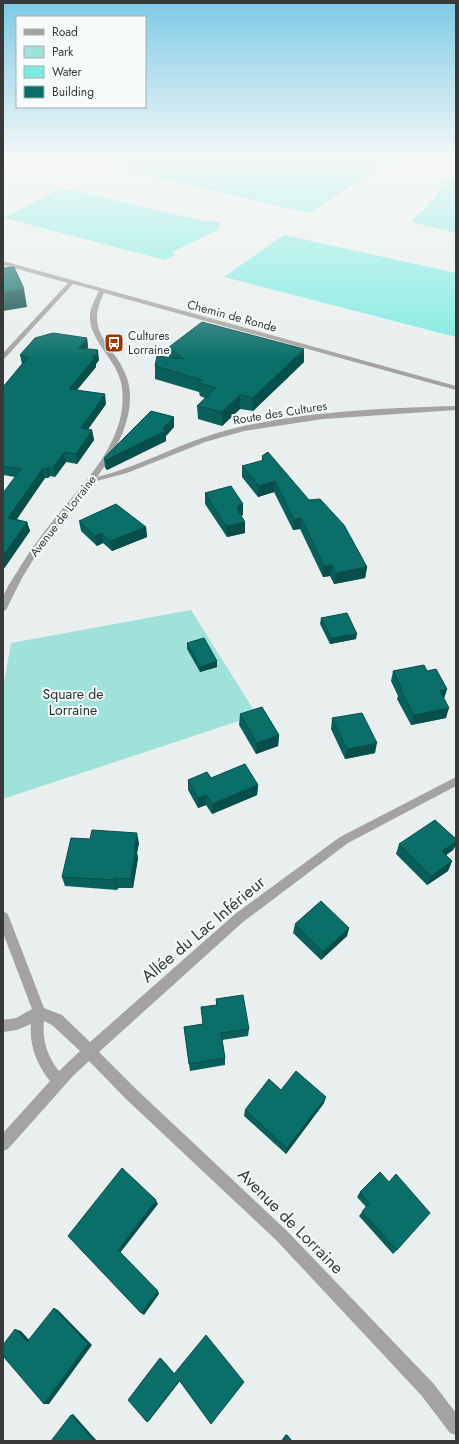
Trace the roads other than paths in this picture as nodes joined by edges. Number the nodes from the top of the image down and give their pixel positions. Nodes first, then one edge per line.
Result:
1 (3, 264) edge
2 (71, 283) junction
3 (102, 291) junction
4 (3, 357) edge
5 (456, 388) edge
6 (456, 408) edge
7 (92, 480) junction
8 (3, 608) edge
9 (456, 781) edge
10 (3, 918) edge
11 (39, 1012) junction
12 (3, 1026) edge
13 (89, 1052) junction
14 (58, 1081) junction
15 (3, 1144) edge
16 (456, 1427) edge

1 - 2 street, Chemin de Ronde
2 - 3 street, Chemin de Ronde
2 - 4 street
3 - 5 street, Chemin de Ronde
3 - 7 street, Avenue de Lorraine
6 - 7 street, Route des Cultures
7 - 8 street, Avenue de Lorraine
9 - 13 street, Allée du Lac Inférieur
10 - 11 street
11 - 12 street
11 - 13 street, Avenue de Lorraine
11 - 14 street
13 - 14 street, Allée du Lac Inférieur
13 - 16 street, Avenue de Lorraine
14 - 15 street, Allée du Lac Inférieur

